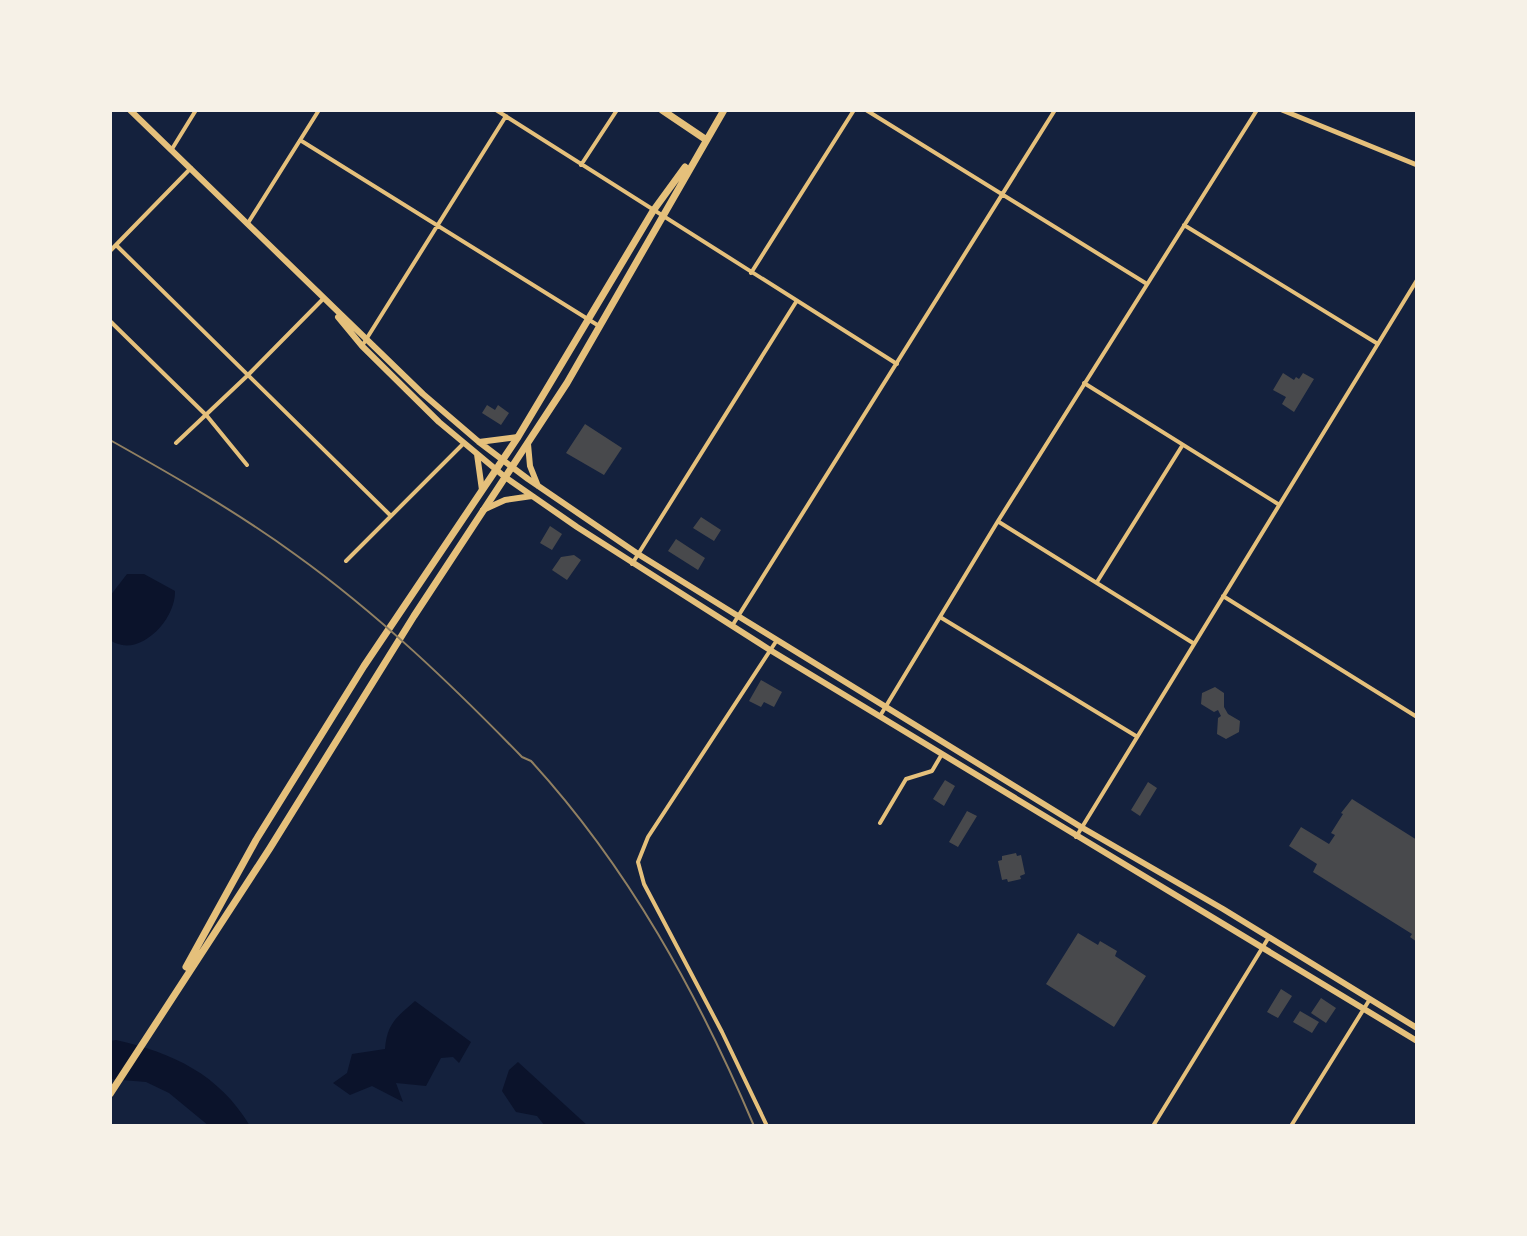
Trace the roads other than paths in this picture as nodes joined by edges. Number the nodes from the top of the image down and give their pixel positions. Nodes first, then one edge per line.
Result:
1 (130, 110) edge
2 (196, 110) edge
3 (319, 110) edge
4 (496, 110) edge
5 (617, 110) edge
6 (662, 110) edge
7 (724, 110) edge
8 (854, 110) edge
9 (866, 110) edge
10 (1055, 110) edge
11 (1257, 110) edge
12 (1282, 110) edge
13 (506, 116) junction
14 (705, 139) junction
15 (300, 140) junction
16 (172, 149) junction
17 (581, 165) junction
18 (1417, 165) edge
19 (191, 168) junction
20 (1003, 197) junction
21 (653, 211) junction
22 (662, 216) junction
23 (248, 223) junction
24 (1184, 225) junction
25 (439, 226) junction
26 (116, 245) junction
27 (110, 251) edge
28 (751, 273) junction
29 (1417, 280) edge
30 (1147, 284) junction
31 (323, 299) junction
32 (796, 302) junction
33 (589, 320) junction
34 (110, 321) edge
35 (601, 328) junction
36 (367, 339) junction
37 (1378, 344) junction
38 (362, 346) junction
39 (897, 364) junction
40 (247, 376) junction
41 (1084, 383) junction
42 (207, 416) junction
43 (518, 437) junction
44 (479, 442) junction
45 (176, 443) dead end
46 (463, 444) junction
47 (528, 444) junction
48 (1182, 446) junction
49 (477, 454) junction
50 (502, 460) junction
51 (247, 465) dead end
52 (512, 467) junction
53 (496, 470) junction
54 (505, 477) junction
55 (538, 486) junction
56 (482, 491) junction
57 (532, 496) junction
58 (1278, 504) junction
59 (483, 510) junction
60 (391, 516) junction
61 (998, 521) junction
62 (638, 554) junction
63 (346, 561) dead end
64 (632, 564) junction
65 (1097, 582) junction
66 (1223, 596) junction
67 (738, 616) junction
68 (939, 616) junction
69 (732, 626) junction
70 (777, 640) junction
71 (1193, 643) junction
72 (770, 650) junction
73 (886, 707) junction
74 (880, 716) junction
75 (1417, 717) edge
76 (1136, 736) junction
77 (942, 754) junction
78 (880, 823) dead end
79 (1081, 827) junction
80 (1076, 837) junction
81 (1269, 937) junction
82 (1263, 946) junction
83 (1370, 999) junction
84 (1364, 1008) junction
85 (160, 1014) junction
86 (1417, 1028) edge
87 (1417, 1041) edge
88 (110, 1094) edge
89 (767, 1126) edge
90 (1153, 1126) edge
91 (1291, 1126) edge

1 - 16 main road
2 - 16 street
3 - 15 street
4 - 13 street
5 - 17 street
6 - 14 main road
7 - 14 main road
8 - 28 street
9 - 20 street
10 - 20 street
11 - 24 street
12 - 18 street
13 - 17 street
13 - 25 street
14 - 21 main road
14 - 22 main road
15 - 23 street
15 - 25 street
16 - 19 main road
17 - 21 street
19 - 23 main road
19 - 26 street
20 - 30 street
20 - 39 street
21 - 22 street
21 - 33 main road
22 - 28 street
22 - 35 main road
23 - 31 main road
24 - 30 street
24 - 37 street
25 - 33 street
25 - 36 street
26 - 27 street
26 - 40 street
28 - 32 street
29 - 37 street
30 - 41 street
31 - 36 main road
31 - 38 main road
31 - 40 street
32 - 39 street
32 - 62 street
33 - 35 street
33 - 43 main road
34 - 42 street
35 - 47 main road
36 - 38 street
36 - 44 main road
37 - 58 street
38 - 46 main road
39 - 67 street
40 - 42 street
40 - 60 street
41 - 48 street
41 - 61 street
42 - 45 street
42 - 51 street
43 - 44 main road
43 - 50 main road
44 - 50 main road
46 - 49 main road
46 - 60 street
47 - 52 main road
47 - 55 main road
48 - 58 street
48 - 65 street
49 - 53 main road
49 - 56 main road
50 - 52 main road
50 - 53 main road
52 - 54 main road
52 - 55 main road
53 - 54 main road
53 - 56 main road
54 - 57 main road
54 - 59 main road
55 - 62 main road
56 - 85 main road
57 - 59 main road
57 - 64 main road
58 - 66 street
59 - 85 main road
60 - 63 street
61 - 65 street
61 - 68 street
62 - 64 street
62 - 67 main road
64 - 69 main road
65 - 71 street
66 - 71 street
66 - 75 street
67 - 69 street
67 - 70 main road
68 - 73 street
68 - 76 street
69 - 72 main road
70 - 72 street
70 - 73 main road
71 - 76 street
72 - 74 main road
72 - 89 street
73 - 74 street
73 - 79 main road
74 - 77 main road
76 - 79 street
77 - 78 street
77 - 80 main road
79 - 80 street
79 - 81 main road
80 - 82 main road
81 - 82 street
81 - 83 main road
82 - 84 main road
82 - 90 street
83 - 84 street
83 - 86 main road
84 - 87 main road
84 - 91 street
85 - 88 main road

